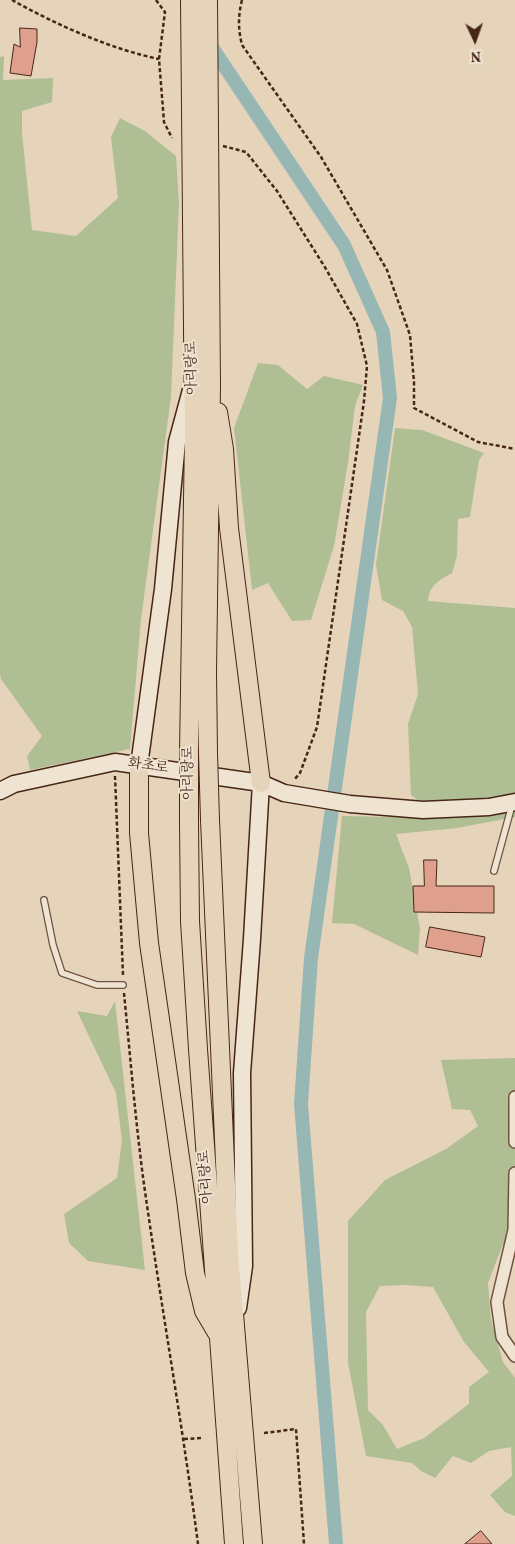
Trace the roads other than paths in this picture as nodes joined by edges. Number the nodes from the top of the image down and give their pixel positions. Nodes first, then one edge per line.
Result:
1 (190, 0) edge
2 (208, 0) edge
3 (193, 381) junction
4 (211, 386) junction
5 (139, 766) junction
6 (261, 784) junction
7 (0, 791) edge
8 (514, 803) edge
9 (494, 871) dead end
10 (44, 900) dead end
11 (123, 985) road end
12 (515, 1097) edge
13 (515, 1142) edge
14 (515, 1173) edge
15 (235, 1328) junction
16 (219, 1335) junction
17 (515, 1356) edge
18 (234, 1544) edge
19 (253, 1544) edge

1 - 3 main road, 아리랑로
2 - 4 main road, 아리랑로
3 - 5 street
3 - 16 main road, 아리랑로, bridge
4 - 6 main road
4 - 15 main road, 아리랑로, bridge
5 - 6 street, 화초로
5 - 7 street, 화초로
5 - 16 main road
6 - 8 street, 화초로
6 - 15 street
8 - 9 lane
10 - 11 lane
12 - 13 street
14 - 17 street
15 - 19 main road, 아리랑로
16 - 18 main road, 아리랑로

